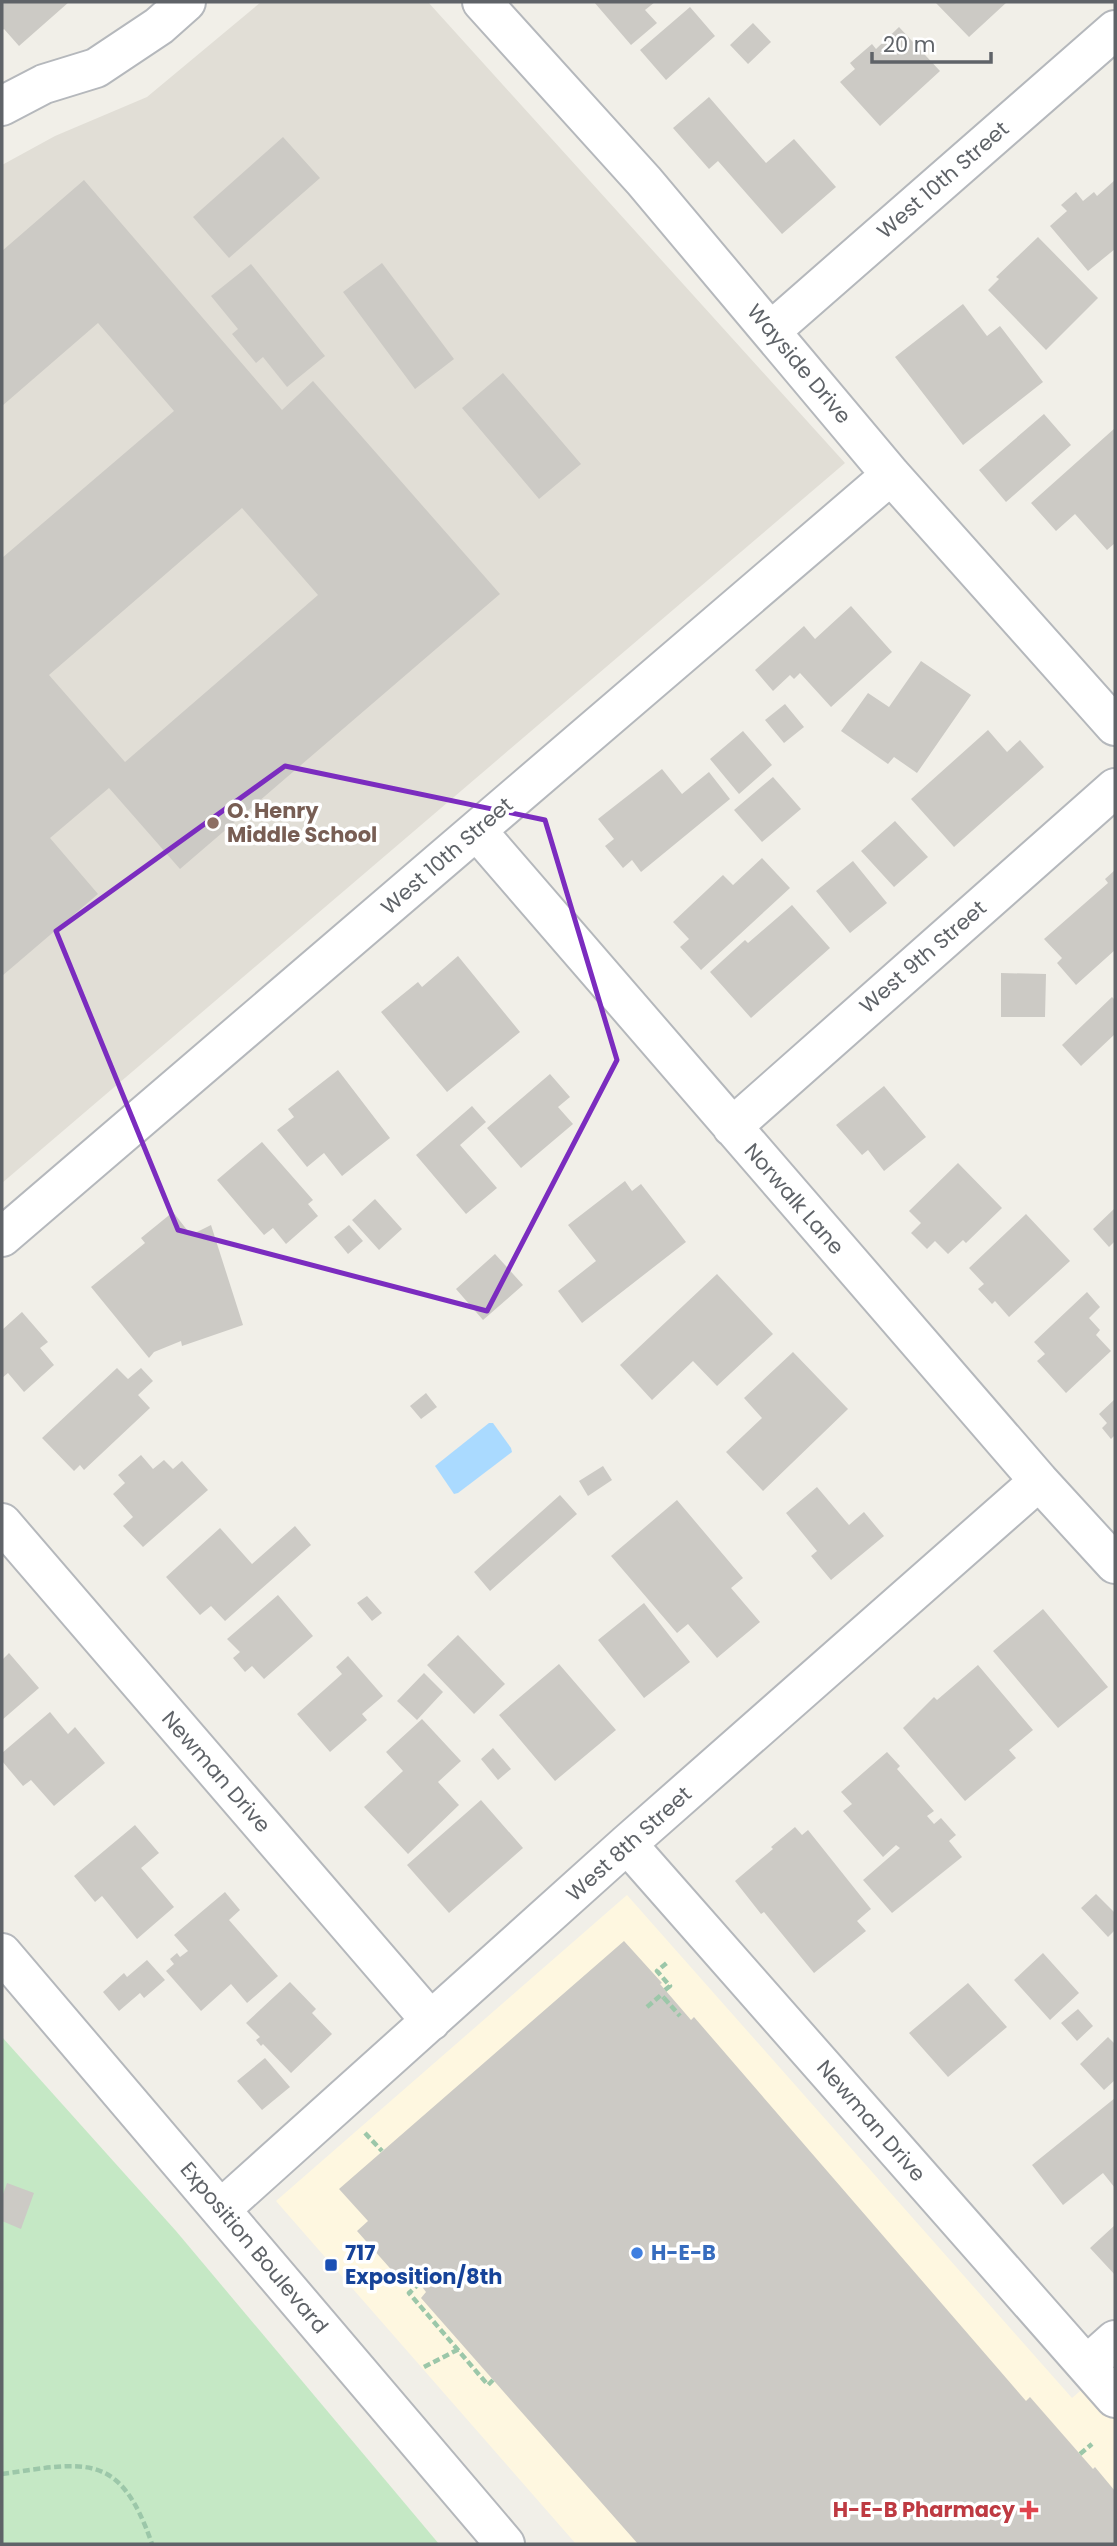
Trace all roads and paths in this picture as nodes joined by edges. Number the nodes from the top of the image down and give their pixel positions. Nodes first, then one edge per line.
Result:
1 (186, 2) edge
2 (482, 2) edge
3 (1115, 30) edge
4 (2, 106) edge
5 (771, 331) junction
6 (891, 475) junction
7 (1115, 726) edge
8 (1115, 788) edge
9 (477, 831) junction
10 (732, 1127) junction
11 (2, 1237) edge
12 (1039, 1481) junction
13 (2, 1523) edge
14 (1114, 1562) edge
15 (628, 1844) junction
16 (2, 1953) edge
17 (669, 1961) dead end
18 (665, 1990) dead end
19 (647, 2007) dead end
20 (680, 2016) dead end
21 (431, 2021) junction
22 (365, 2133) dead end
23 (382, 2151) dead end
24 (221, 2209) junction
25 (420, 2283) dead end
26 (1115, 2340) edge
27 (458, 2349) junction
28 (1087, 2365) junction
29 (424, 2367) dead end
30 (493, 2380) dead end
31 (1115, 2398) edge
32 (1092, 2444) dead end
33 (1080, 2454) dead end
34 (2, 2474) edge
35 (152, 2544) edge
36 (505, 2544) edge

1 - 4 street
2 - 5 street, Wayside Drive
3 - 5 street, West 10th Street
5 - 6 street, Wayside Drive
6 - 7 street, Wayside Drive
6 - 9 street, West 10th Street
8 - 10 street, West 9th Street
9 - 10 street, Norwalk Lane
9 - 11 street, West 10th Street
10 - 12 street, Norwalk Lane
12 - 14 street, Norwalk Lane
12 - 15 street, West 8th Street
13 - 21 street, Newman Drive
15 - 21 street, West 8th Street
15 - 28 street, Newman Drive
16 - 24 street, Exposition Boulevard
17 - 18 path
19 - 20 path, bridge
21 - 24 street, West 8th Street
22 - 23 path
24 - 36 street, Exposition Boulevard
25 - 27 path
26 - 28 street
27 - 29 path
27 - 30 path
28 - 31 street, Newman Drive
32 - 33 path
34 - 35 path

